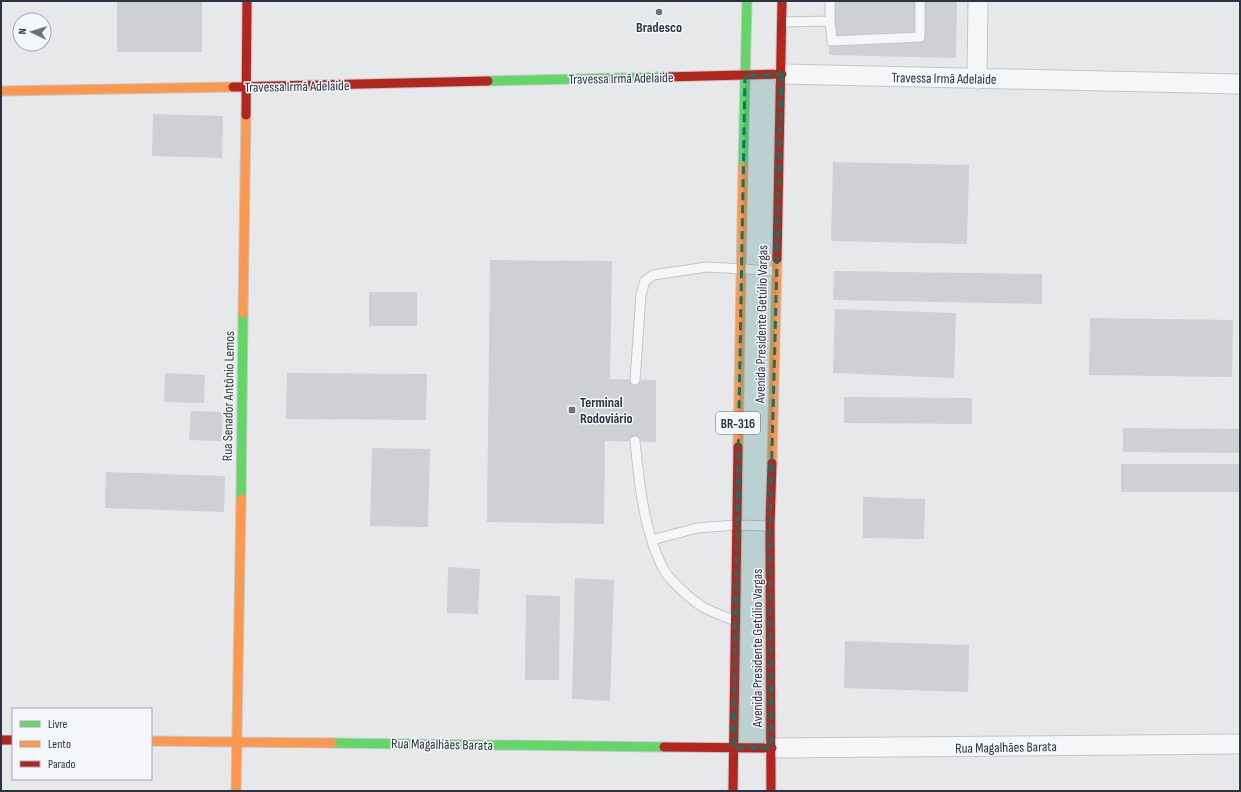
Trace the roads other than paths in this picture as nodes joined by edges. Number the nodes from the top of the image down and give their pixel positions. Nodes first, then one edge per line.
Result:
1 (247, 1) edge
2 (747, 1) edge
3 (782, 1) edge
4 (830, 1) edge
5 (920, 1) edge
6 (978, 1) edge
7 (830, 21) junction
8 (782, 22) junction
9 (782, 74) junction
10 (745, 75) junction
11 (978, 79) junction
12 (1240, 84) edge
13 (246, 87) junction
14 (1, 91) edge
15 (740, 270) junction
16 (776, 271) junction
17 (635, 380) dead end
18 (635, 441) dead end
19 (736, 525) junction
20 (770, 526) junction
21 (652, 540) junction
22 (735, 621) junction
23 (1, 740) edge
24 (12, 740) edge
25 (152, 741) edge
26 (237, 742) junction
27 (1240, 744) edge
28 (734, 748) junction
29 (772, 748) junction
30 (236, 791) edge
31 (733, 791) edge
32 (771, 791) edge

1 - 13 main road, Rua Senador Antônio Lemos
2 - 10 main road, Avenida Presidente Getúlio Vargas / BR-316
3 - 8 main road, Avenida Presidente Getúlio Vargas / BR-316
4 - 7 lane
5 - 7 lane
6 - 11 street
7 - 8 lane
8 - 9 main road, Avenida Presidente Getúlio Vargas / BR-316
9 - 10 main road, Travessa Irmã Adelaide
9 - 11 street, Travessa Irmã Adelaide
9 - 16 main road, Avenida Presidente Getúlio Vargas / BR-316
10 - 13 main road, Travessa Irmã Adelaide
10 - 15 main road, Avenida Presidente Getúlio Vargas / BR-316
11 - 12 street, Travessa Irmã Adelaide
13 - 14 main road, Travessa Irmã Adelaide
13 - 26 main road, Rua Senador Antônio Lemos
15 - 16 lane
15 - 17 lane
15 - 19 main road, Avenida Presidente Getúlio Vargas / BR-316
16 - 20 main road, Avenida Presidente Getúlio Vargas / BR-316
18 - 21 lane
19 - 20 lane
19 - 21 lane
19 - 22 main road, Avenida Presidente Getúlio Vargas / BR-316
20 - 29 main road, Avenida Presidente Getúlio Vargas / BR-316
21 - 22 lane
22 - 28 main road, Avenida Presidente Getúlio Vargas / BR-316
23 - 24 main road
25 - 26 main road, Rua Magalhães Barata
26 - 28 main road, Rua Magalhães Barata
26 - 30 main road, Rua Senador Antônio Lemos
27 - 29 street, Rua Magalhães Barata
28 - 29 main road, Rua Magalhães Barata
28 - 31 main road, Avenida Presidente Getúlio Vargas / BR-316
29 - 32 main road, Avenida Presidente Getúlio Vargas / BR-316

